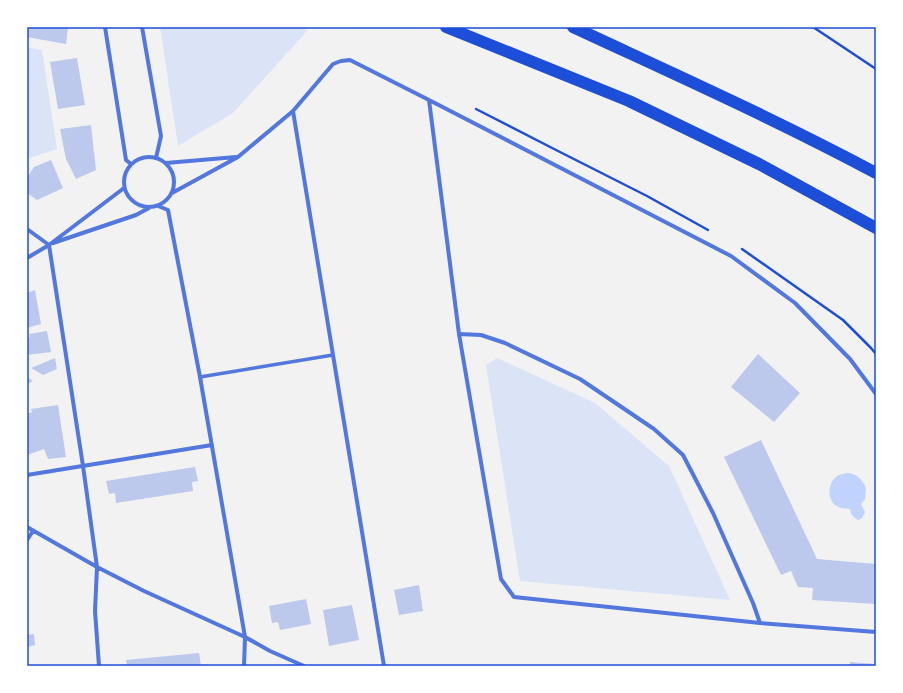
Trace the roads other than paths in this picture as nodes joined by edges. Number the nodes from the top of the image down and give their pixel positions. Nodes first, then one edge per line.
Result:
1 (105, 27) edge
2 (142, 27) edge
3 (446, 27) edge
4 (573, 27) edge
5 (429, 100) junction
6 (293, 111) junction
7 (238, 157) junction
8 (156, 158) junction
9 (166, 163) junction
10 (131, 164) junction
11 (876, 173) edge
12 (124, 188) junction
13 (172, 193) junction
14 (158, 206) junction
15 (149, 208) junction
16 (876, 228) edge
17 (27, 229) edge
18 (49, 245) junction
19 (27, 258) edge
20 (459, 334) junction
21 (333, 355) junction
22 (200, 376) junction
23 (876, 394) edge
24 (212, 446) junction
25 (83, 466) junction
26 (27, 476) edge
27 (27, 527) edge
28 (33, 531) junction
29 (27, 540) edge
30 (97, 567) junction
31 (760, 623) junction
32 (876, 632) edge
33 (245, 637) junction
34 (99, 666) edge
35 (244, 666) edge
36 (304, 666) edge
37 (384, 666) edge

1 - 10 street
2 - 8 street
3 - 16 highway
4 - 11 highway
5 - 6 street
5 - 20 street
5 - 23 street
6 - 7 street
6 - 21 street
7 - 9 street
7 - 13 street
8 - 9 street
8 - 10 street
9 - 13 street
10 - 12 street
12 - 15 street
12 - 18 street
13 - 14 street
14 - 15 street
14 - 22 street
15 - 18 street
17 - 18 street
18 - 19 street
18 - 25 street
20 - 31 street
20 - 31 street
21 - 22 street
21 - 37 street
22 - 24 street
24 - 25 street
24 - 33 street
25 - 26 street
25 - 30 street
27 - 28 street
28 - 29 street
28 - 30 street
30 - 33 street
30 - 34 street
31 - 32 street
33 - 35 street
33 - 36 street

